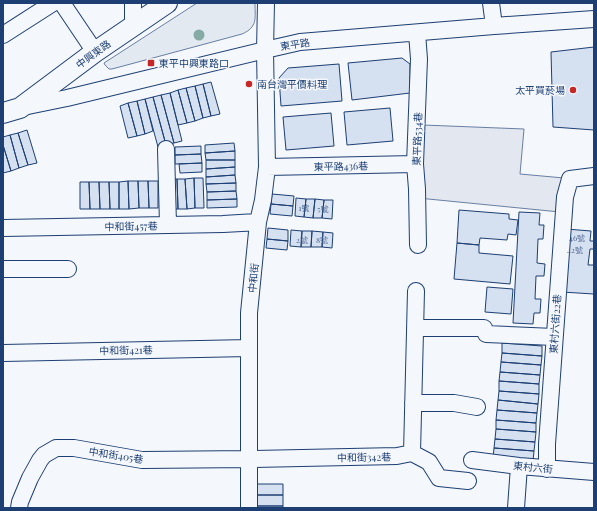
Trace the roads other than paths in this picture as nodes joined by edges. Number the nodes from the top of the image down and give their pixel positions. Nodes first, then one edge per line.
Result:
1 (53, 3) edge
2 (62, 3) edge
3 (132, 3) edge
4 (167, 3) edge
5 (266, 3) edge
6 (491, 3) edge
7 (594, 20) edge
8 (133, 26) junction
9 (494, 26) junction
10 (417, 33) junction
11 (3, 35) edge
12 (264, 50) junction
13 (95, 52) junction
14 (11, 110) edge
15 (166, 149) dead end
16 (415, 164) junction
17 (267, 167) junction
18 (594, 176) edge
19 (258, 222) junction
20 (168, 225) junction
21 (3, 228) edge
22 (418, 245) dead end
23 (3, 269) edge
24 (68, 269) dead end
25 (416, 291) dead end
26 (415, 328) junction
27 (554, 337) junction
28 (249, 348) junction
29 (3, 353) edge
30 (413, 403) junction
31 (476, 407) dead end
32 (412, 453) junction
33 (249, 459) junction
34 (472, 460) dead end
35 (520, 466) junction
36 (547, 469) junction
37 (594, 472) edge
38 (468, 481) dead end
39 (20, 508) edge
40 (250, 508) edge
41 (516, 508) edge

1 - 11 street
2 - 13 street
3 - 8 street
4 - 8 main road, 中興東路
5 - 12 street, 中和街
6 - 9 street
7 - 9 street, 東平路
8 - 13 main road, 中興東路
9 - 10 street, 東平路
10 - 12 street, 東平路
10 - 16 street, 東平路534巷
12 - 14 street, 東平路
12 - 17 street, 中和街
13 - 14 main road, 中興東路
15 - 20 street
16 - 17 street, 東平路436巷
16 - 22 street, 東平路534巷
17 - 19 street, 中和街
18 - 27 street, 東村六街22巷
19 - 20 street, 中和街457巷
19 - 28 street, 中和街
20 - 21 street, 中和街457巷
23 - 24 street
25 - 26 street
26 - 27 street
26 - 30 street
27 - 36 street, 東村六街22巷
28 - 29 street, 中和街421巷
28 - 33 street, 中和街
30 - 31 street
30 - 32 street
32 - 33 street, 中和街342巷
32 - 38 street
33 - 39 street, 中和街405巷
33 - 40 street, 中和街
34 - 35 street, 東村六街
35 - 36 street, 東村六街
35 - 41 street
36 - 37 street, 東村六街

